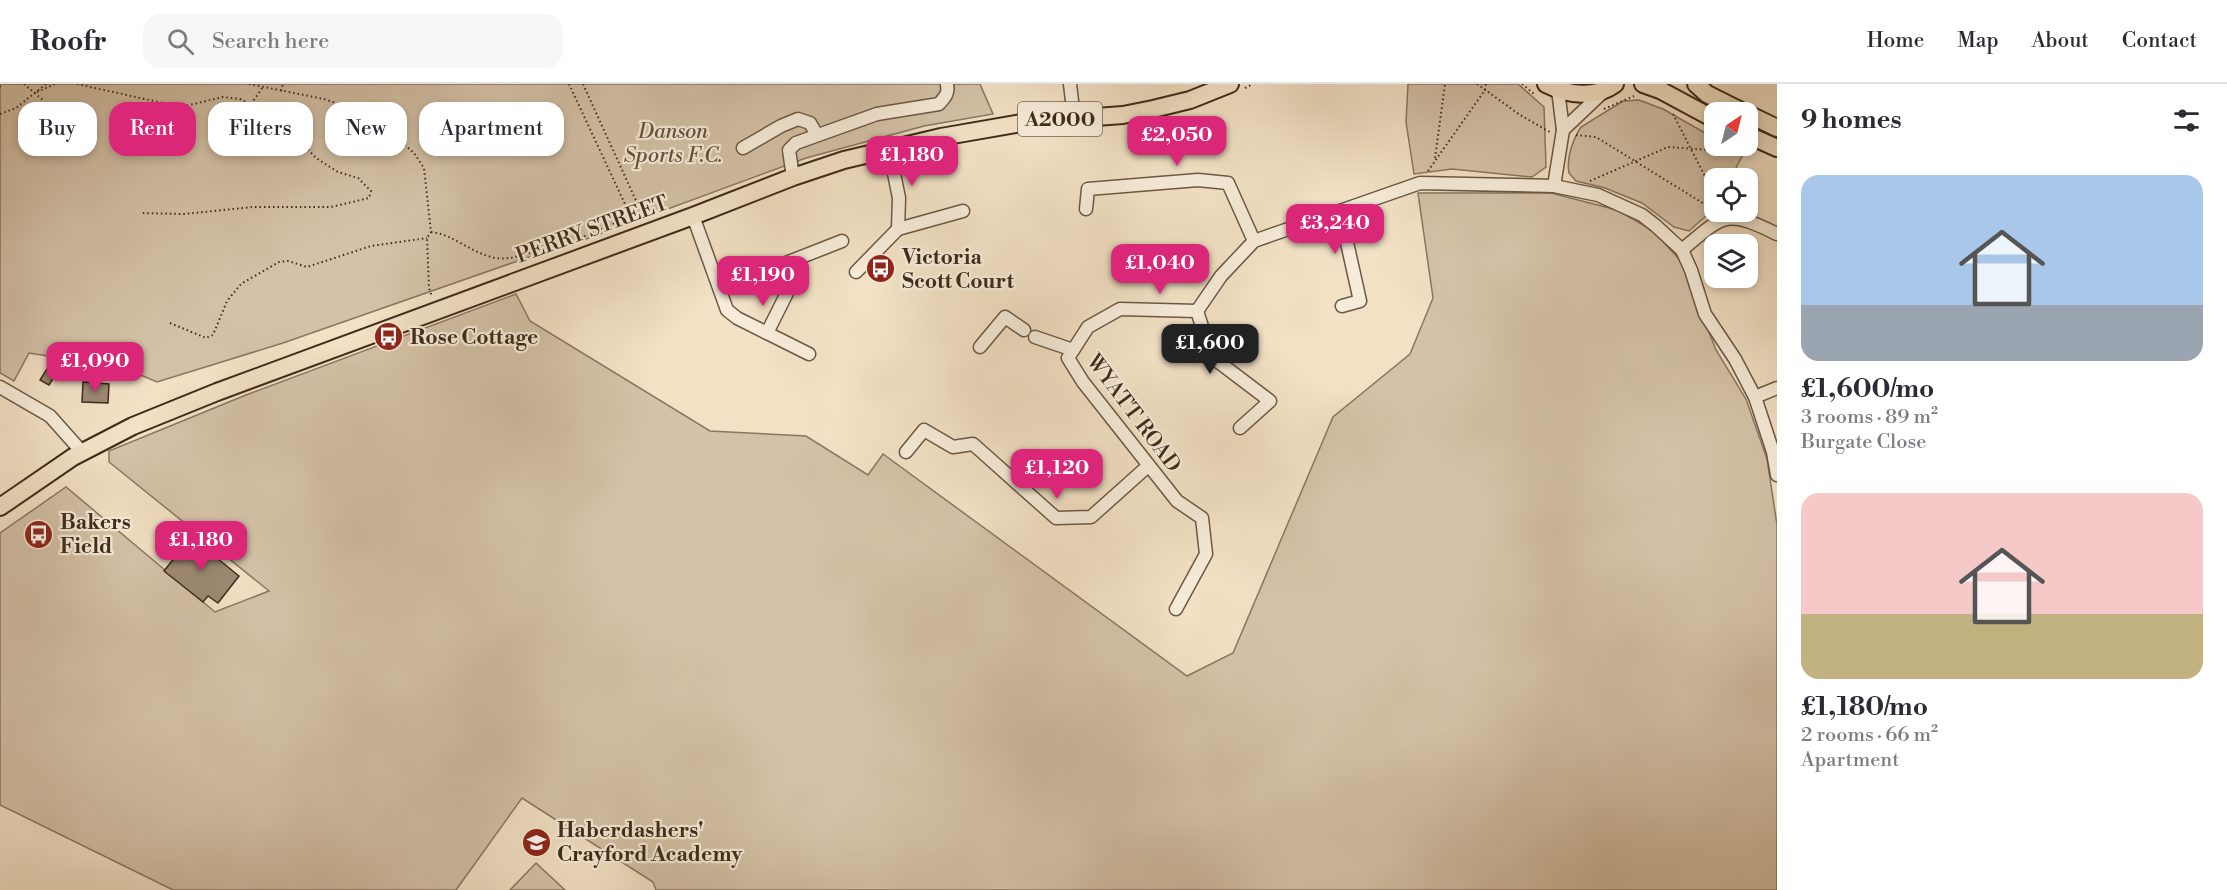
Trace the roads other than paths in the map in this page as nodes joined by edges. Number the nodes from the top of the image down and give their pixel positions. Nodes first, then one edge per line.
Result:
1 (1070, 84) edge
2 (1230, 84) edge
3 (1696, 84) edge
4 (947, 85) edge
5 (1613, 87) edge
6 (1640, 90) edge
7 (1548, 91) edge
8 (1723, 102) edge
9 (1704, 114) edge
10 (1074, 118) junction
11 (1758, 119) edge
12 (1777, 128) edge
13 (1562, 133) junction
14 (817, 135) junction
15 (1758, 139) edge
16 (742, 148) dead end
17 (1777, 148) edge
18 (889, 149) junction
19 (793, 177) junction
20 (1554, 186) junction
21 (1086, 209) dead end
22 (963, 211) dead end
23 (1340, 212) junction
24 (693, 216) junction
25 (898, 229) junction
26 (1777, 234) edge
27 (842, 241) dead end
28 (1254, 241) junction
29 (1682, 250) junction
30 (856, 272) dead end
31 (1342, 306) dead end
32 (1197, 311) junction
33 (1024, 330) dead end
34 (767, 333) junction
35 (1035, 337) dead end
36 (980, 347) dead end
37 (1073, 350) junction
38 (809, 354) dead end
39 (0, 387) edge
40 (1777, 388) edge
41 (1755, 397) junction
42 (1240, 428) dead end
43 (82, 452) junction
44 (906, 452) dead end
45 (1148, 466) junction
46 (1777, 475) edge
47 (0, 507) edge
48 (1176, 609) dead end

1 - 10 street
2 - 10 main road, PERRY STREET / A2000
3 - 8 main road
4 - 14 street
5 - 7 main road
5 - 13 street
6 - 9 main road
7 - 13 street
10 - 18 main road, PERRY STREET / A2000
11 - 12 main road
13 - 20 street
14 - 16 street
14 - 19 street
15 - 17 main road
18 - 19 main road, PERRY STREET / A2000
18 - 25 street
19 - 24 main road, PERRY STREET / A2000
20 - 23 street
20 - 29 street
21 - 28 street
22 - 25 street
23 - 28 street
23 - 31 street
24 - 34 street
24 - 43 main road, PERRY STREET / A2000
25 - 30 street
26 - 29 street
27 - 34 street
28 - 32 street
29 - 41 street
32 - 37 street, WYATT ROAD
32 - 42 street
33 - 36 street
34 - 38 street
35 - 37 street
37 - 45 street, WYATT ROAD
39 - 43 street
40 - 41 street
41 - 46 street
43 - 47 main road, PERRY STREET / A2000
44 - 45 street
45 - 48 street, WYATT ROAD

